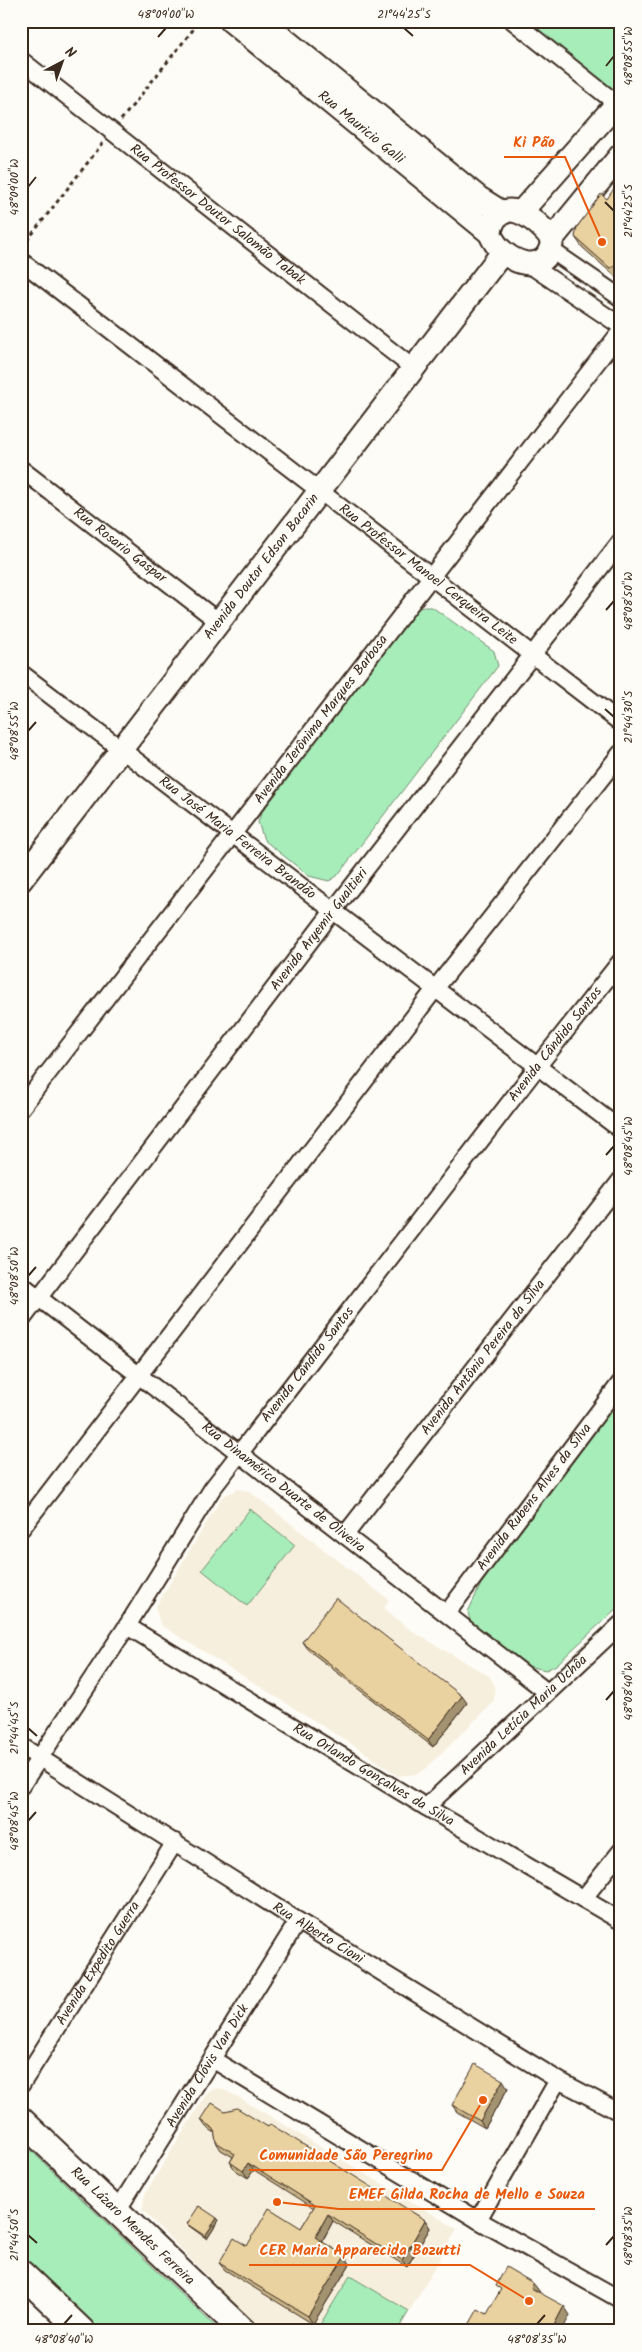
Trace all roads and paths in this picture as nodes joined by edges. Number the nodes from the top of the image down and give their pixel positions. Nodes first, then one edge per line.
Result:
1 (231, 21) edge
2 (262, 21) edge
3 (513, 21) edge
4 (21, 60) edge
5 (619, 102) edge
6 (621, 155) edge
7 (512, 213) junction
8 (490, 233) junction
9 (552, 244) junction
10 (502, 253) junction
11 (21, 261) edge
12 (527, 263) junction
13 (621, 298) edge
14 (621, 326) edge
15 (621, 331) edge
16 (413, 368) junction
17 (21, 469) edge
18 (320, 490) junction
19 (621, 541) edge
20 (431, 576) junction
21 (219, 622) junction
22 (533, 655) junction
23 (21, 673) edge
24 (621, 723) edge
25 (121, 749) junction
26 (621, 752) edge
27 (232, 834) junction
28 (22, 876) edge
29 (333, 911) junction
30 (621, 961) edge
31 (435, 989) junction
32 (537, 1067) junction
33 (21, 1108) edge
34 (621, 1130) edge
35 (621, 1180) edge
36 (21, 1284) edge
37 (39, 1298) junction
38 (21, 1320) edge
39 (140, 1376) junction
40 (621, 1382) edge
41 (239, 1453) junction
42 (21, 1529) edge
43 (345, 1535) junction
44 (447, 1614) junction
45 (621, 1624) edge
46 (127, 1626) junction
47 (547, 1692) junction
48 (21, 1746) edge
49 (39, 1757) junction
50 (21, 1786) edge
51 (426, 1807) junction
52 (175, 1842) junction
53 (621, 1851) edge
54 (583, 1899) junction
55 (621, 1921) edge
56 (298, 1922) junction
57 (212, 2059) junction
58 (558, 2080) junction
59 (21, 2085) edge
60 (621, 2113) edge
61 (21, 2120) edge
62 (117, 2211) junction
63 (478, 2220) junction
64 (21, 2273) edge
65 (621, 2300) edge
66 (79, 2330) edge
67 (243, 2331) edge

1 - 8 street, Rua Mauricio Galli
2 - 7 street, Rua Mauricio Galli
3 - 5 street
4 - 16 street, Rua Professor Doutor Salomão Tabak
5 - 7 street
6 - 9 street
7 - 8 street
7 - 9 street
8 - 10 street
9 - 12 street
9 - 13 street
10 - 12 street
10 - 16 street, Avenida Doutor Edson Bacarin
11 - 18 street, Rua Professor Manoel Cerqueira Leite
12 - 14 street
15 - 20 street, Avenida Jerônima Marques Barbosa
16 - 18 street, Avenida Doutor Edson Bacarin
17 - 21 street, Rua Rosario Gaspar
18 - 20 street, Rua Professor Manoel Cerqueira Leite
18 - 21 street, Avenida Doutor Edson Bacarin
19 - 22 street, Avenida Aryemir Gualtieri
20 - 22 street, Rua Professor Manoel Cerqueira Leite
20 - 27 street, Avenida Jerônima Marques Barbosa
21 - 25 street, Avenida Doutor Edson Bacarin
22 - 24 street, Rua Professor Manoel Cerqueira Leite
22 - 29 street, Avenida Aryemir Gualtieri
23 - 25 street, Rua José Maria Ferreira Brandão
25 - 27 street, Rua José Maria Ferreira Brandão
25 - 28 street, Avenida Doutor Edson Bacarin
26 - 31 street
27 - 29 street, Rua José Maria Ferreira Brandão
27 - 33 street, Avenida Jerônima Marques Barbosa
29 - 31 street, Rua José Maria Ferreira Brandão
29 - 37 street, Avenida Aryemir Gualtieri
30 - 32 street, Avenida Cândido Santos
31 - 32 street, Rua José Maria Ferreira Brandão
31 - 39 street
32 - 34 street, Rua José Maria Ferreira Brandão
32 - 41 street, Avenida Cândido Santos
35 - 43 street, Avenida Antônio Pereira da Silva
36 - 37 street, Rua Dinamérico Duarte de Oliveira
37 - 38 street, Avenida Aryemir Gualtieri
37 - 39 street, Rua Dinamérico Duarte de Oliveira
39 - 41 street, Rua Dinamérico Duarte de Oliveira
39 - 42 street
40 - 44 street, Avenida Rubens Alves da Silva
41 - 43 street, Rua Dinamérico Duarte de Oliveira
41 - 46 street, Avenida Cândido Santos
43 - 44 street, Rua Dinamérico Duarte de Oliveira
44 - 47 street, Rua Dinamérico Duarte de Oliveira
45 - 47 street, Avenida Letícia Maria Uchôa
46 - 49 street, Avenida Cândido Santos
46 - 51 street, Rua Orlando Gonçalves da Silva
47 - 51 street, Avenida Letícia Maria Uchôa
48 - 49 street, Rua Alberto Cioni
49 - 50 street, Avenida Cândido Santos
49 - 52 street, Rua Alberto Cioni
51 - 54 street, Rua Orlando Gonçalves da Silva
52 - 56 street, Rua Alberto Cioni
52 - 59 street, Avenida Expedito Guerra
53 - 54 street
54 - 55 street, Rua Orlando Gonçalves da Silva
56 - 57 street, Avenida Clóvis Van Dick
56 - 58 street, Rua Alberto Cioni
57 - 62 street, Avenida Clóvis Van Dick
57 - 63 street
58 - 60 street, Rua Alberto Cioni
58 - 63 street
61 - 62 main road, Rua Lázaro Mendes Ferreira
62 - 67 main road, Rua Lázaro Mendes Ferreira
63 - 65 street
64 - 66 main road

